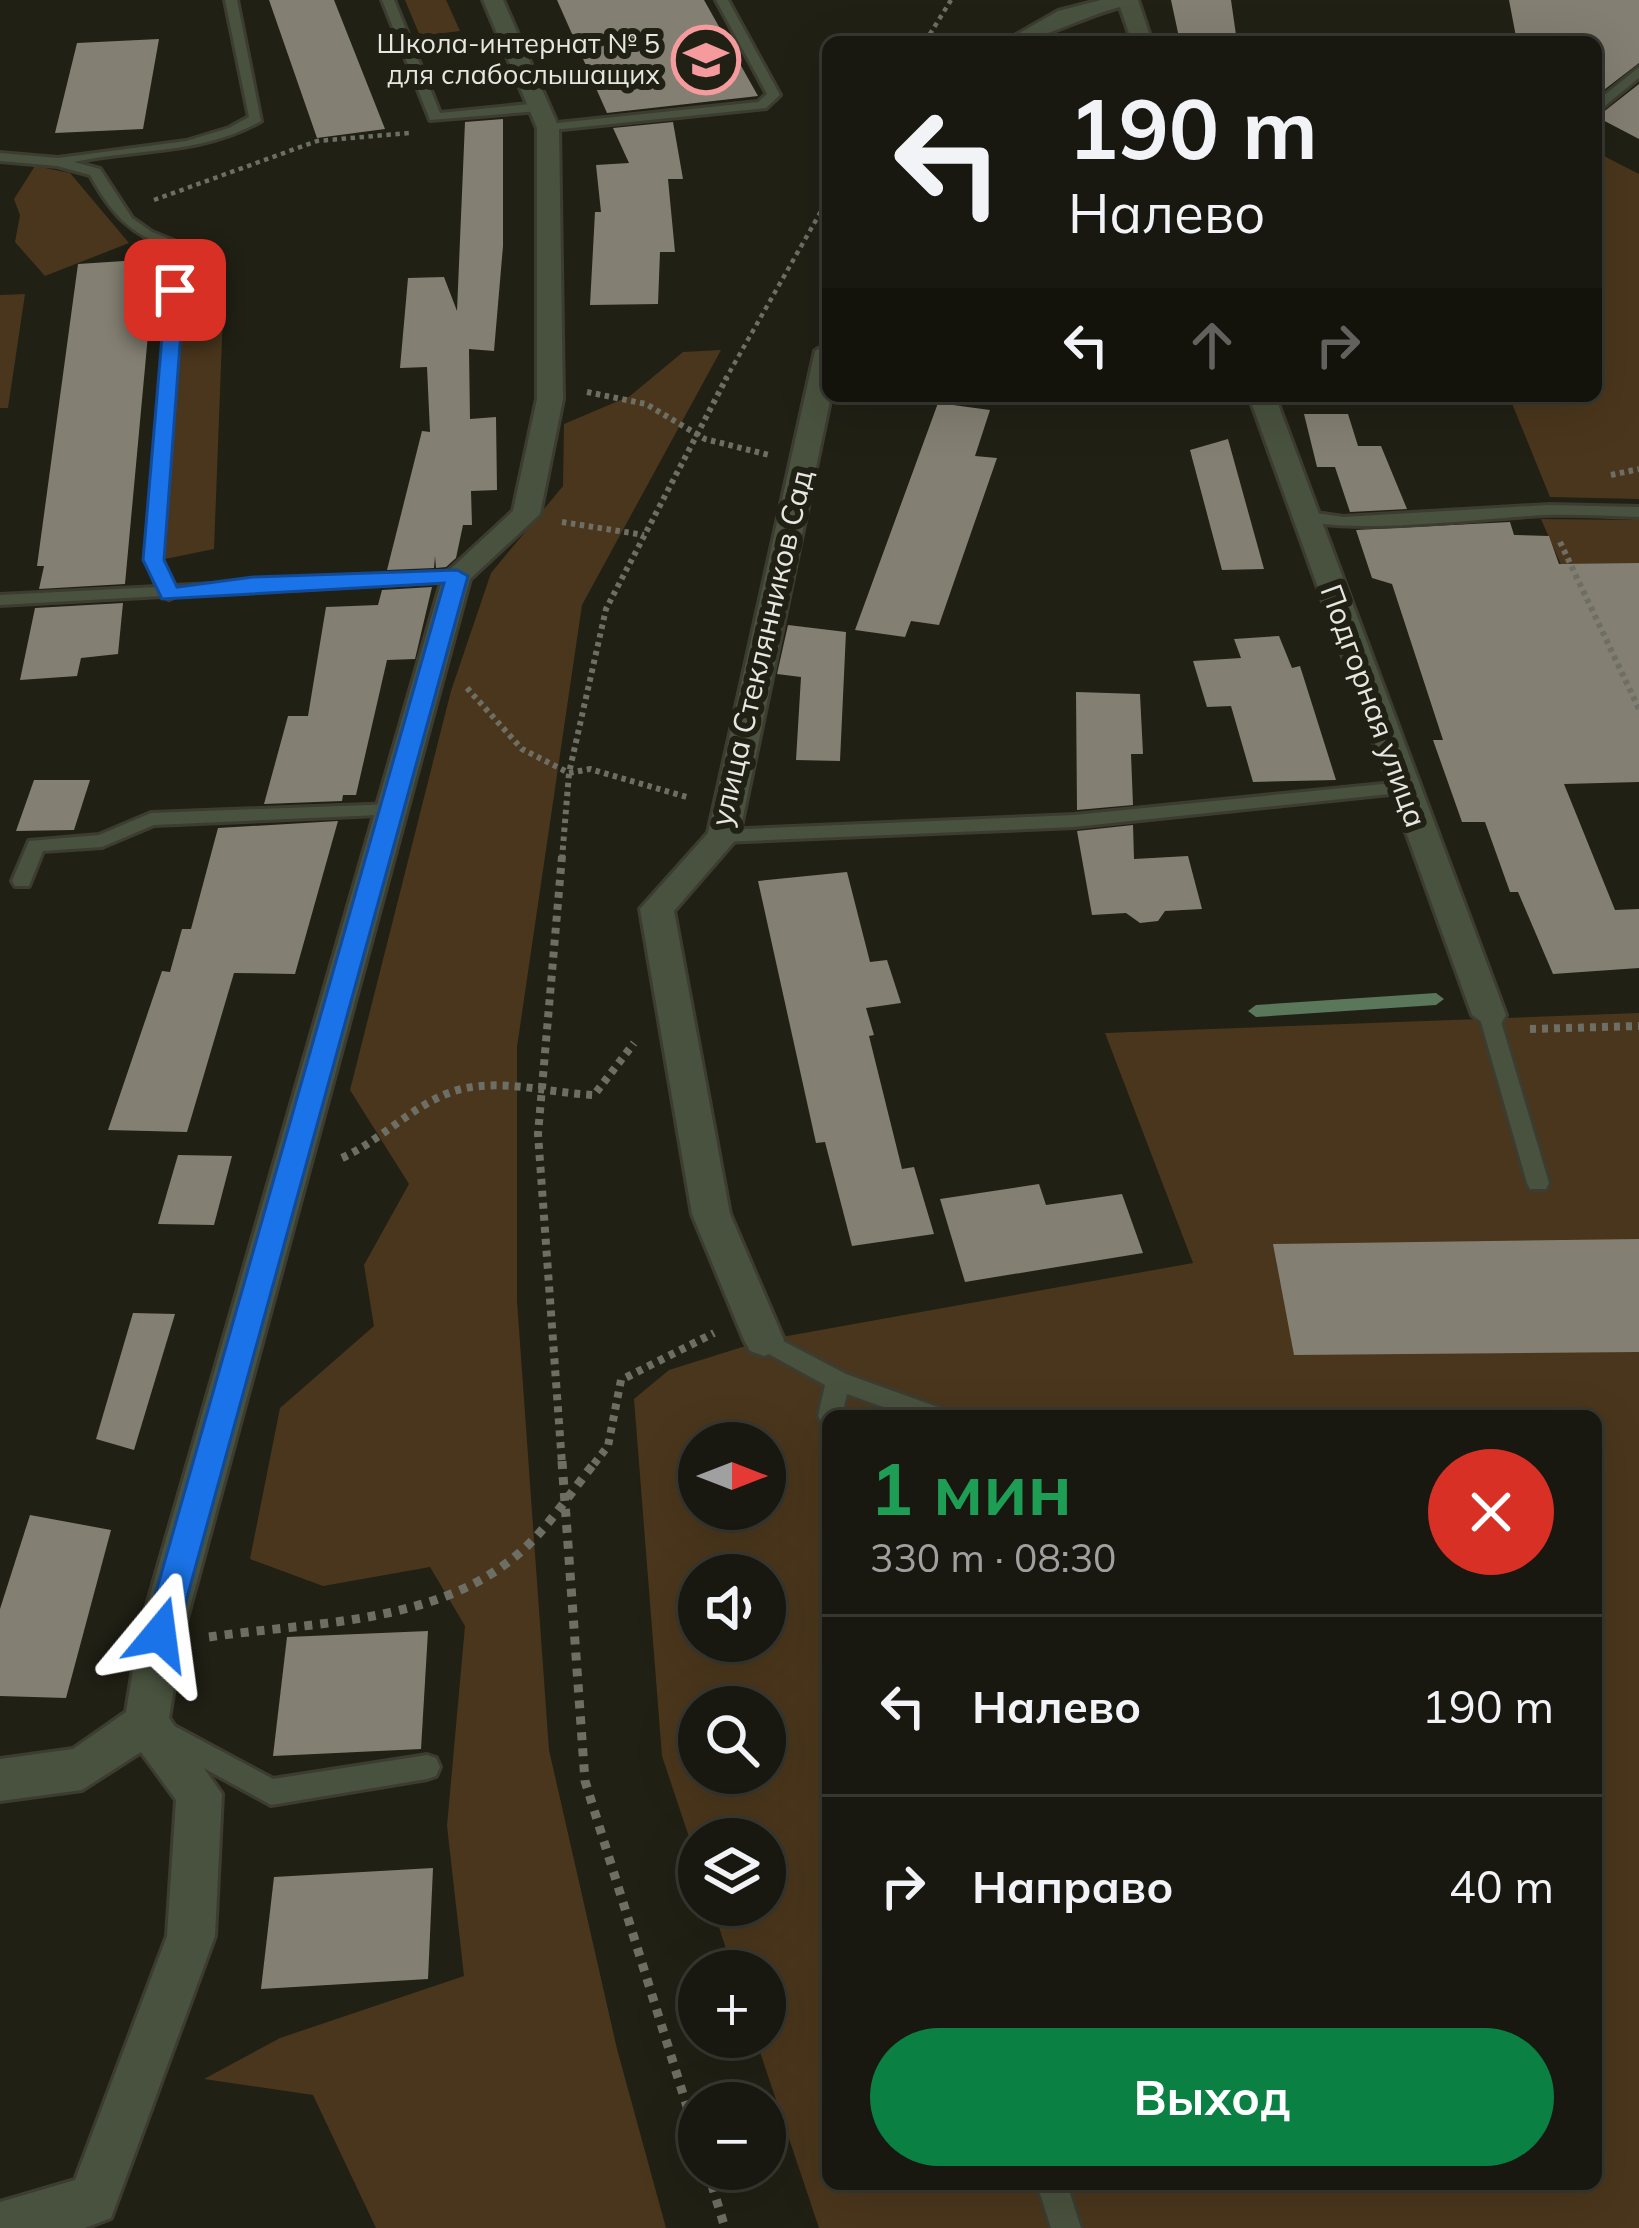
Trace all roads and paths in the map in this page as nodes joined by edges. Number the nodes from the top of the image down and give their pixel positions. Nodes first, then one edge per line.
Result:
1 (232, 0) edge
2 (388, 0) edge
3 (493, 0) edge
4 (722, 0) edge
5 (952, 0) edge
6 (1126, 0) edge
7 (930, 36) edge
8 (1025, 36) edge
9 (1140, 36) edge
10 (1636, 78) edge
11 (1602, 104) edge
12 (435, 117) junction
13 (544, 117) junction
14 (0, 157) edge
15 (58, 162) junction
16 (822, 209) edge
17 (121, 218) junction
18 (822, 380) edge
19 (550, 399) junction
20 (1264, 402) edge
21 (696, 435) junction
22 (803, 470) junction
23 (1549, 510) junction
24 (1639, 512) edge
25 (526, 514) junction
26 (1303, 516) junction
27 (644, 535) junction
28 (457, 576) junction
29 (169, 594) junction
30 (0, 600) edge
31 (437, 656) junction
32 (1639, 709) edge
33 (569, 773) junction
34 (1403, 788) junction
35 (394, 810) junction
36 (723, 836) junction
37 (22, 880) dead end
38 (672, 995) junction
39 (1491, 1023) junction
40 (1639, 1026) edge
41 (542, 1088) junction
42 (290, 1179) junction
43 (1538, 1183) dead end
44 (759, 1327) junction
45 (838, 1382) junction
46 (831, 1410) edge
47 (918, 1410) edge
48 (565, 1500) junction
49 (160, 1634) junction
50 (146, 1723) junction
51 (427, 1767) dead end
52 (0, 1780) edge
53 (679, 2082) edge
54 (713, 2190) edge
55 (1054, 2190) edge
56 (0, 2228) edge
57 (725, 2228) edge
58 (1066, 2228) edge

1 - 15 lane
2 - 12 lane
3 - 13 street
4 - 13 lane
5 - 7 path
6 - 8 street
6 - 9 street
10 - 11 lane
12 - 13 lane
12 - 17 path
13 - 19 street
14 - 15 lane
15 - 17 lane
16 - 21 path
17 - 29 lane
18 - 22 street, улица Стеклянников Сад
19 - 21 path
19 - 25 street
20 - 26 street, Подгорная улица
21 - 22 path
21 - 27 path
22 - 36 street, улица Стеклянников Сад
23 - 24 lane
23 - 26 lane
23 - 32 path
25 - 27 path
25 - 28 street
26 - 34 street, Подгорная улица
27 - 33 path
28 - 29 lane
28 - 31 street
29 - 30 lane
31 - 33 path
31 - 35 street
33 - 36 path
33 - 41 path
34 - 36 lane
34 - 39 street, Подгорная улица
35 - 37 lane
35 - 42 street
36 - 38 street, улица Стеклянников Сад
38 - 41 path
38 - 44 street, улица Стеклянников Сад
39 - 40 path
39 - 43 lane
41 - 42 path
41 - 48 path
42 - 49 street
44 - 45 lane
44 - 48 path
45 - 46 lane
45 - 47 lane
48 - 49 path
48 - 53 path
49 - 50 street
50 - 51 lane
50 - 52 street
50 - 56 street
54 - 57 path
55 - 58 lane

